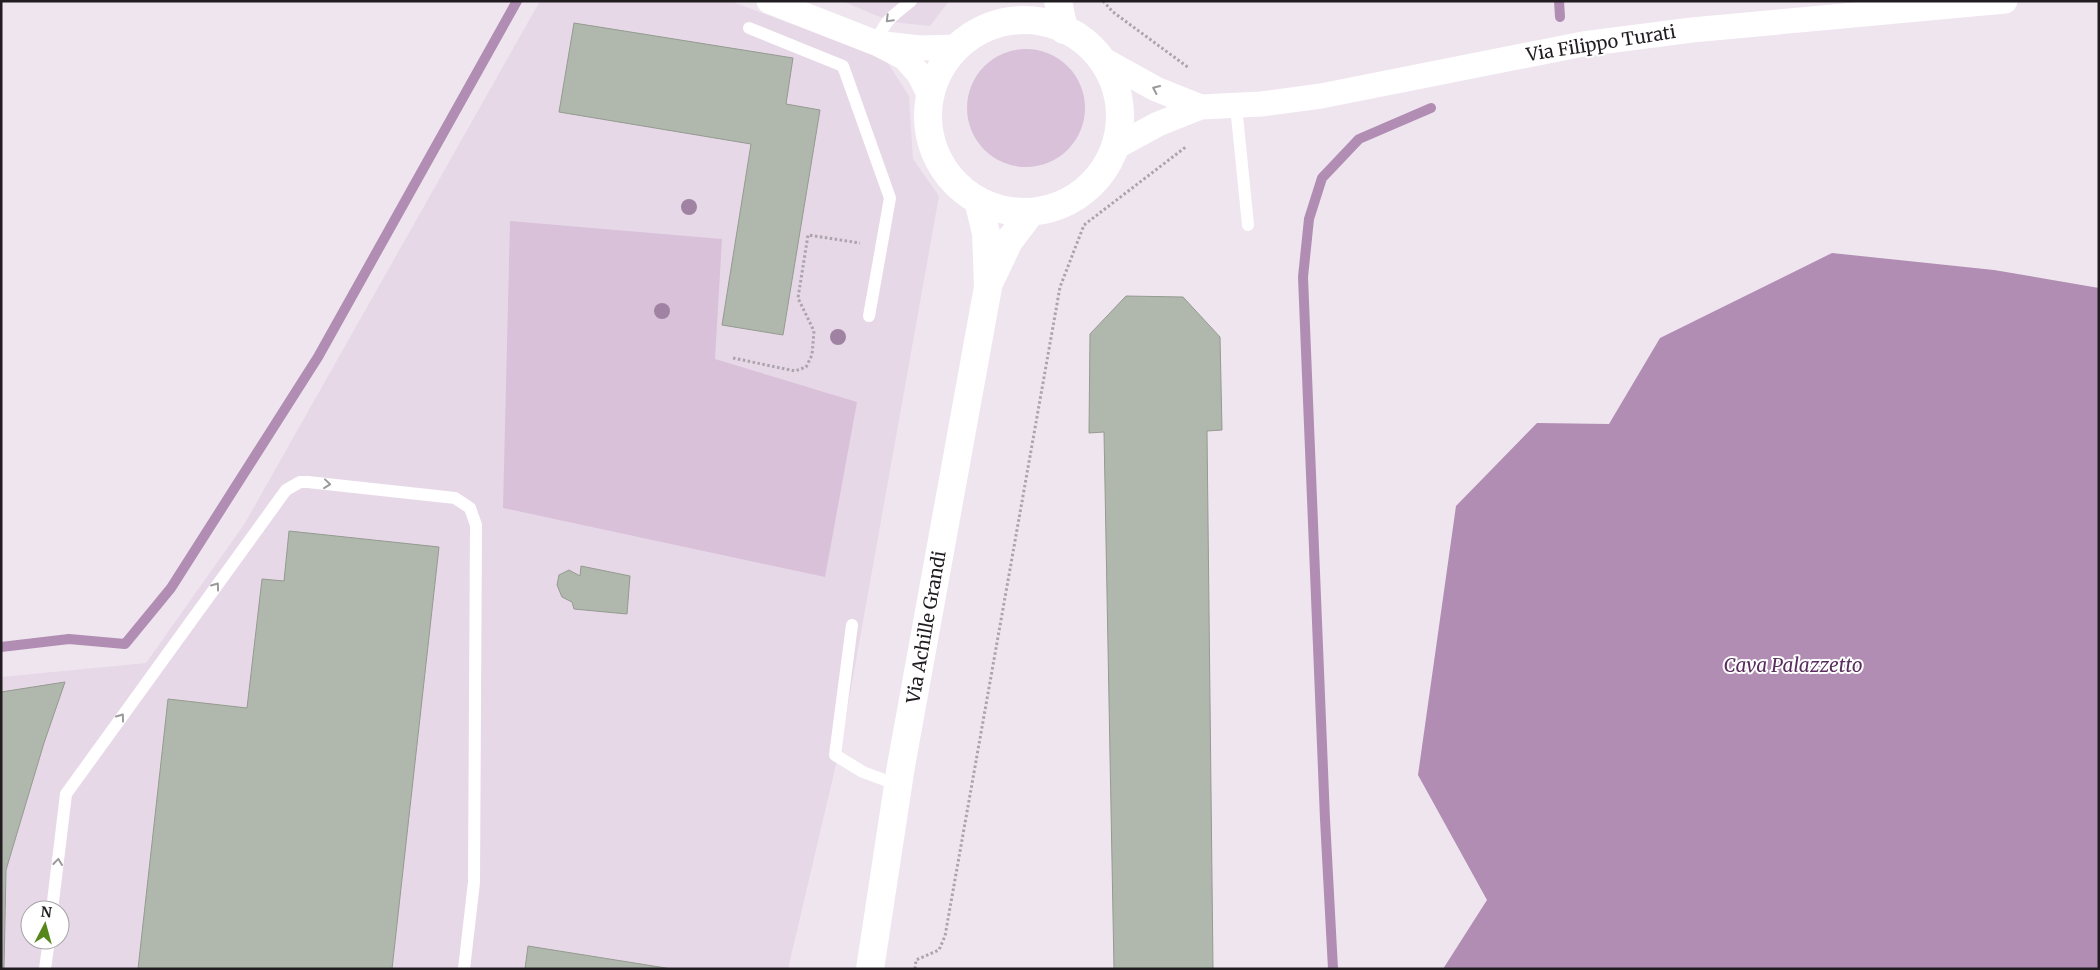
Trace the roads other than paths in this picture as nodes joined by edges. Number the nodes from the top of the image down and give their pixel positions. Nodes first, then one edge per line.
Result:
1 (769, 1) edge
2 (911, 1) edge
3 (1058, 1) edge
4 (2005, 1) edge
5 (1008, 12) edge
6 (749, 28) dead end
7 (1064, 30) junction
8 (876, 44) junction
9 (958, 47) junction
10 (1100, 58) junction
11 (930, 96) junction
12 (1236, 106) junction
13 (1201, 107) junction
14 (1114, 148) junction
15 (978, 200) junction
16 (1030, 212) junction
17 (1248, 225) dead end
18 (988, 287) junction
19 (869, 316) dead end
20 (852, 625) dead end
21 (898, 785) junction
22 (53, 900) edge
23 (48, 950) edge
24 (45, 969) edge
25 (464, 969) edge
26 (870, 969) edge

1 - 8 street
2 -> 8 lane
3 - 7 main road
4 - 12 street, Via Filippo Turati
5 - 7 main road
5 - 9 main road
6 - 19 lane
7 - 10 main road
8 - 9 street
8 - 11 street
9 - 11 main road
13 -> 10 street, Via Filippo Turati
10 - 14 main road
11 - 15 main road
12 - 13 street, Via Filippo Turati
12 - 17 lane
13 - 14 street, Via Filippo Turati
14 - 16 main road
15 - 16 main road
15 - 18 main road, Via Achille Grandi
16 - 18 main road, Via Achille Grandi
18 - 21 main road, Via Achille Grandi
20 - 21 lane
21 - 26 main road, Via Achille Grandi
22 -> 25 lane
23 - 24 lane

